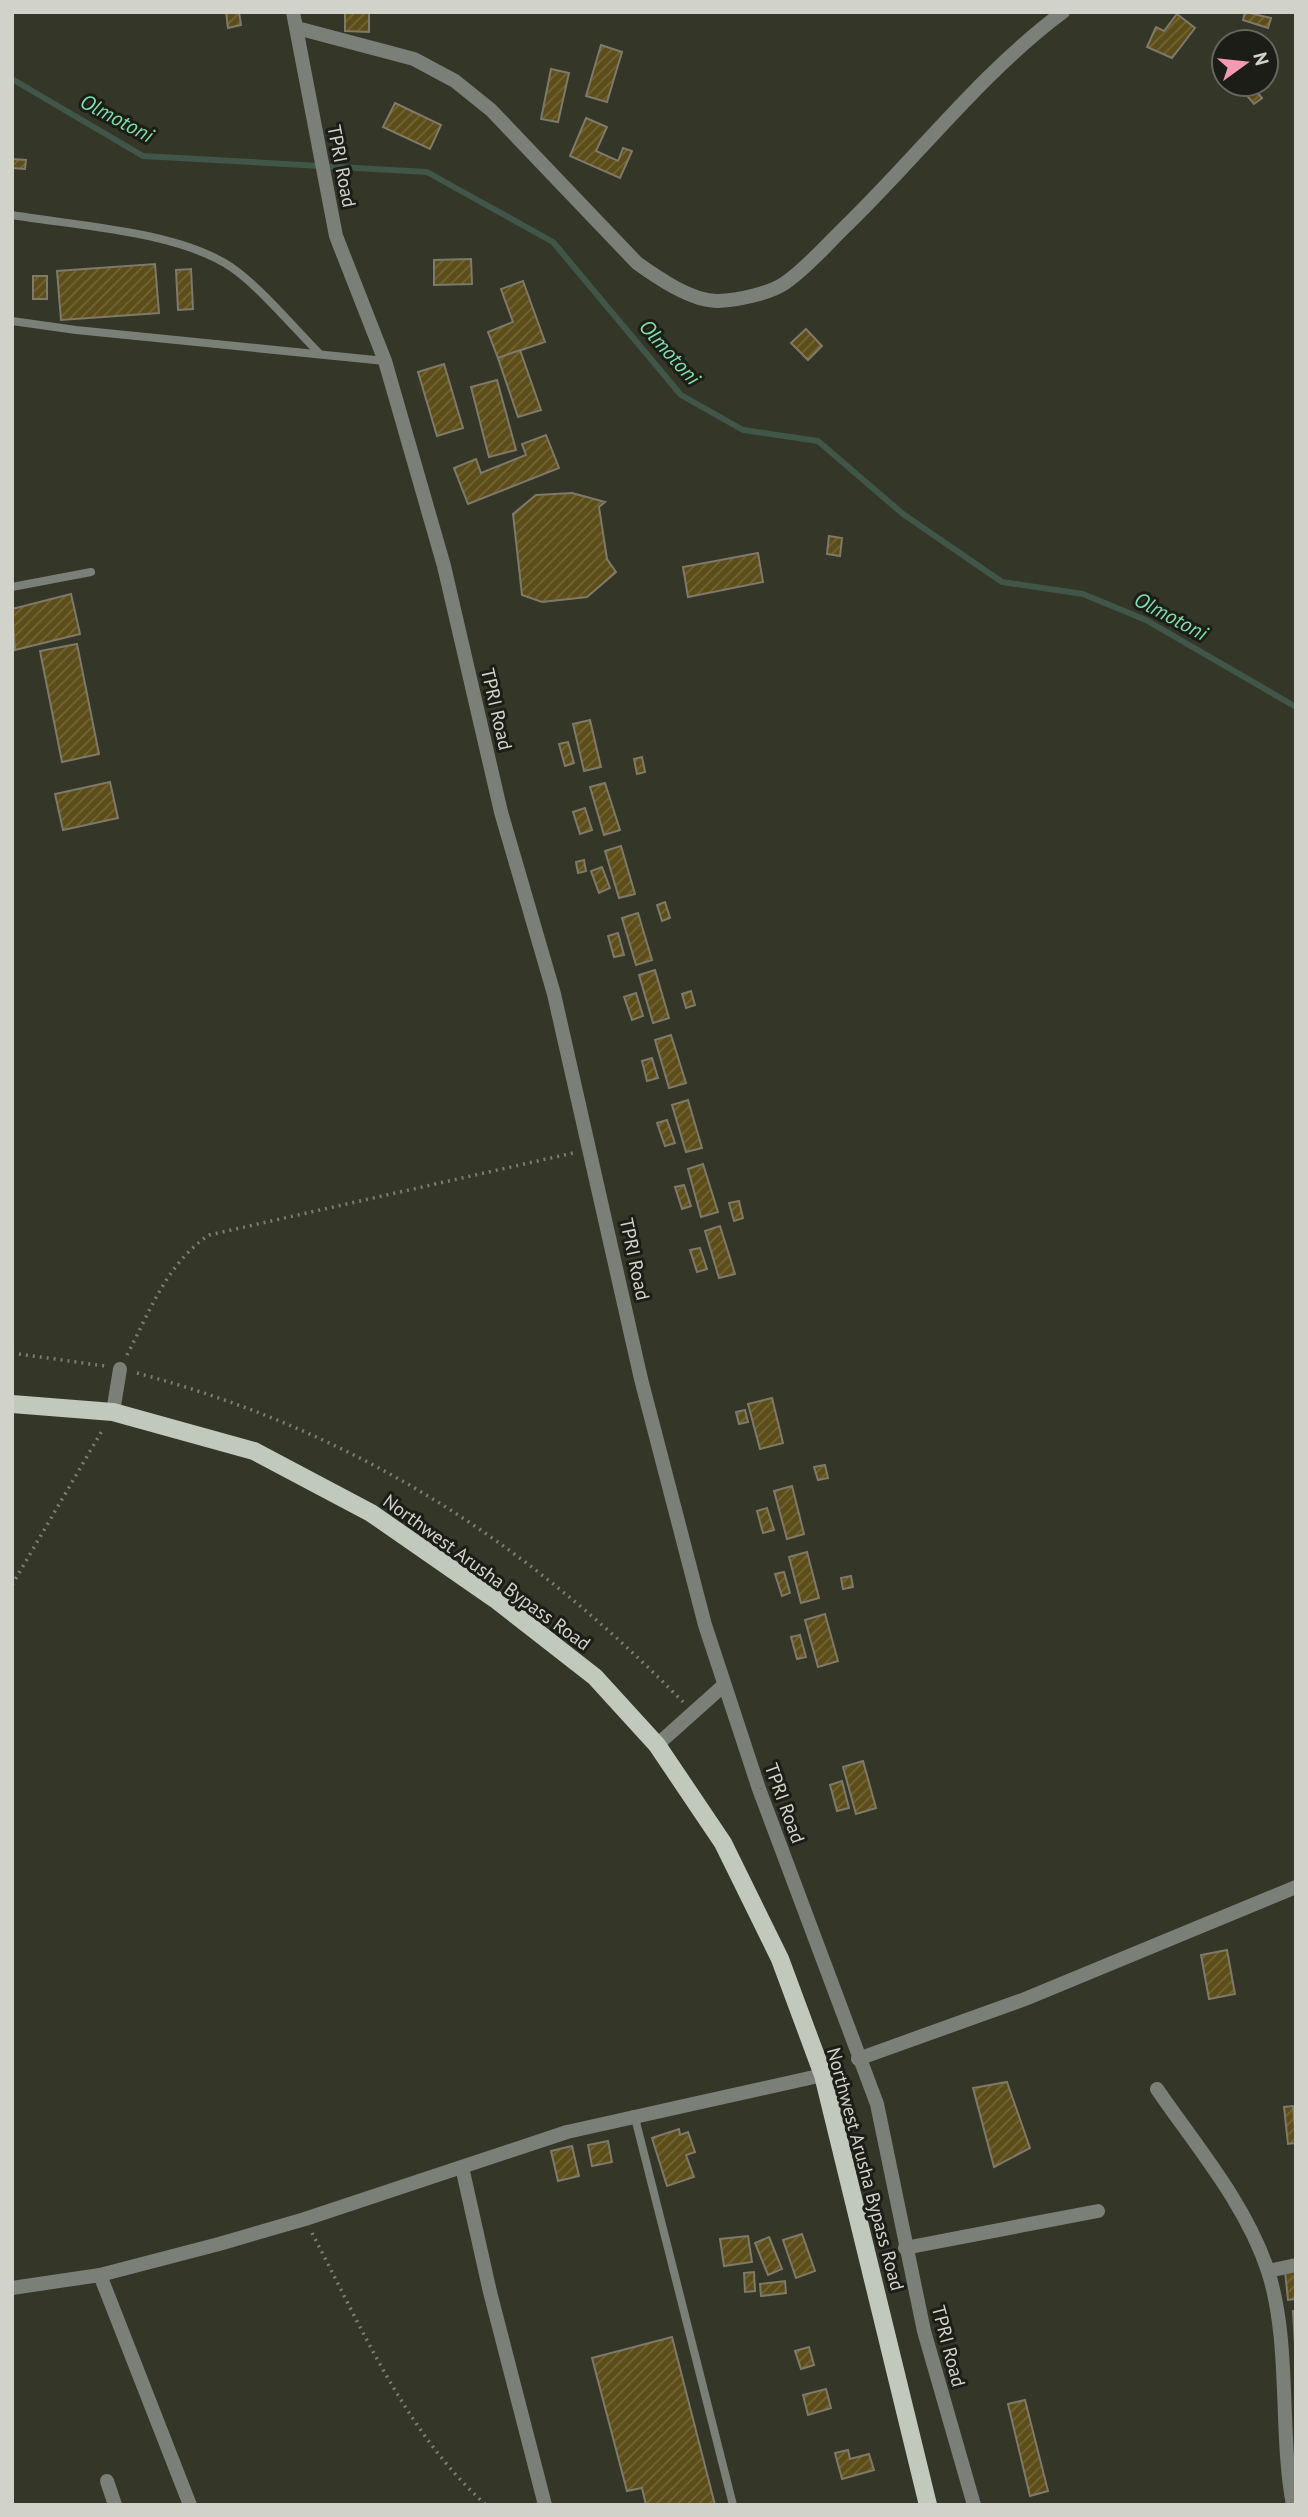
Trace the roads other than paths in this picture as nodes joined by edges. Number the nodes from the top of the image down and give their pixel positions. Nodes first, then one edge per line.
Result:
1 (293, 12) edge
2 (1063, 12) edge
3 (297, 28) junction
4 (12, 215) edge
5 (12, 321) edge
6 (321, 354) junction
7 (385, 361) junction
8 (90, 572) dead end
9 (12, 587) edge
10 (120, 1369) road end
11 (12, 1404) edge
12 (113, 1412) junction
13 (724, 1685) junction
14 (657, 1745) junction
15 (1296, 1886) edge
16 (859, 2059) junction
17 (822, 2075) junction
18 (1157, 2089) dead end
19 (634, 2114) junction
20 (462, 2167) junction
21 (1098, 2211) dead end
22 (905, 2248) junction
23 (1296, 2265) edge
24 (1268, 2271) junction
25 (100, 2275) junction
26 (12, 2288) edge
27 (107, 2482) dead end
28 (115, 2505) edge
29 (190, 2505) edge
30 (545, 2505) edge
31 (733, 2505) edge
32 (929, 2505) edge
33 (974, 2505) edge
34 (1293, 2505) edge

1 - 3 street, TPRI Road
2 - 3 street
3 - 7 street, TPRI Road
4 - 6 lane
5 - 6 lane
6 - 7 lane
7 - 13 street, TPRI Road
8 - 9 lane
10 - 12 street
11 - 12 main road, Northwest Arusha Bypass Road
12 - 14 main road, Northwest Arusha Bypass Road
13 - 14 street
13 - 16 street, TPRI Road
14 - 17 main road, Northwest Arusha Bypass Road
15 - 16 street
16 - 22 street, TPRI Road
17 - 19 street
17 - 32 main road, Northwest Arusha Bypass Road
18 - 24 street
19 - 20 street
19 - 31 lane
20 - 25 street
20 - 30 street
21 - 22 street
22 - 33 street, TPRI Road
23 - 24 street
24 - 34 street
25 - 26 street
25 - 29 street
27 - 28 street

